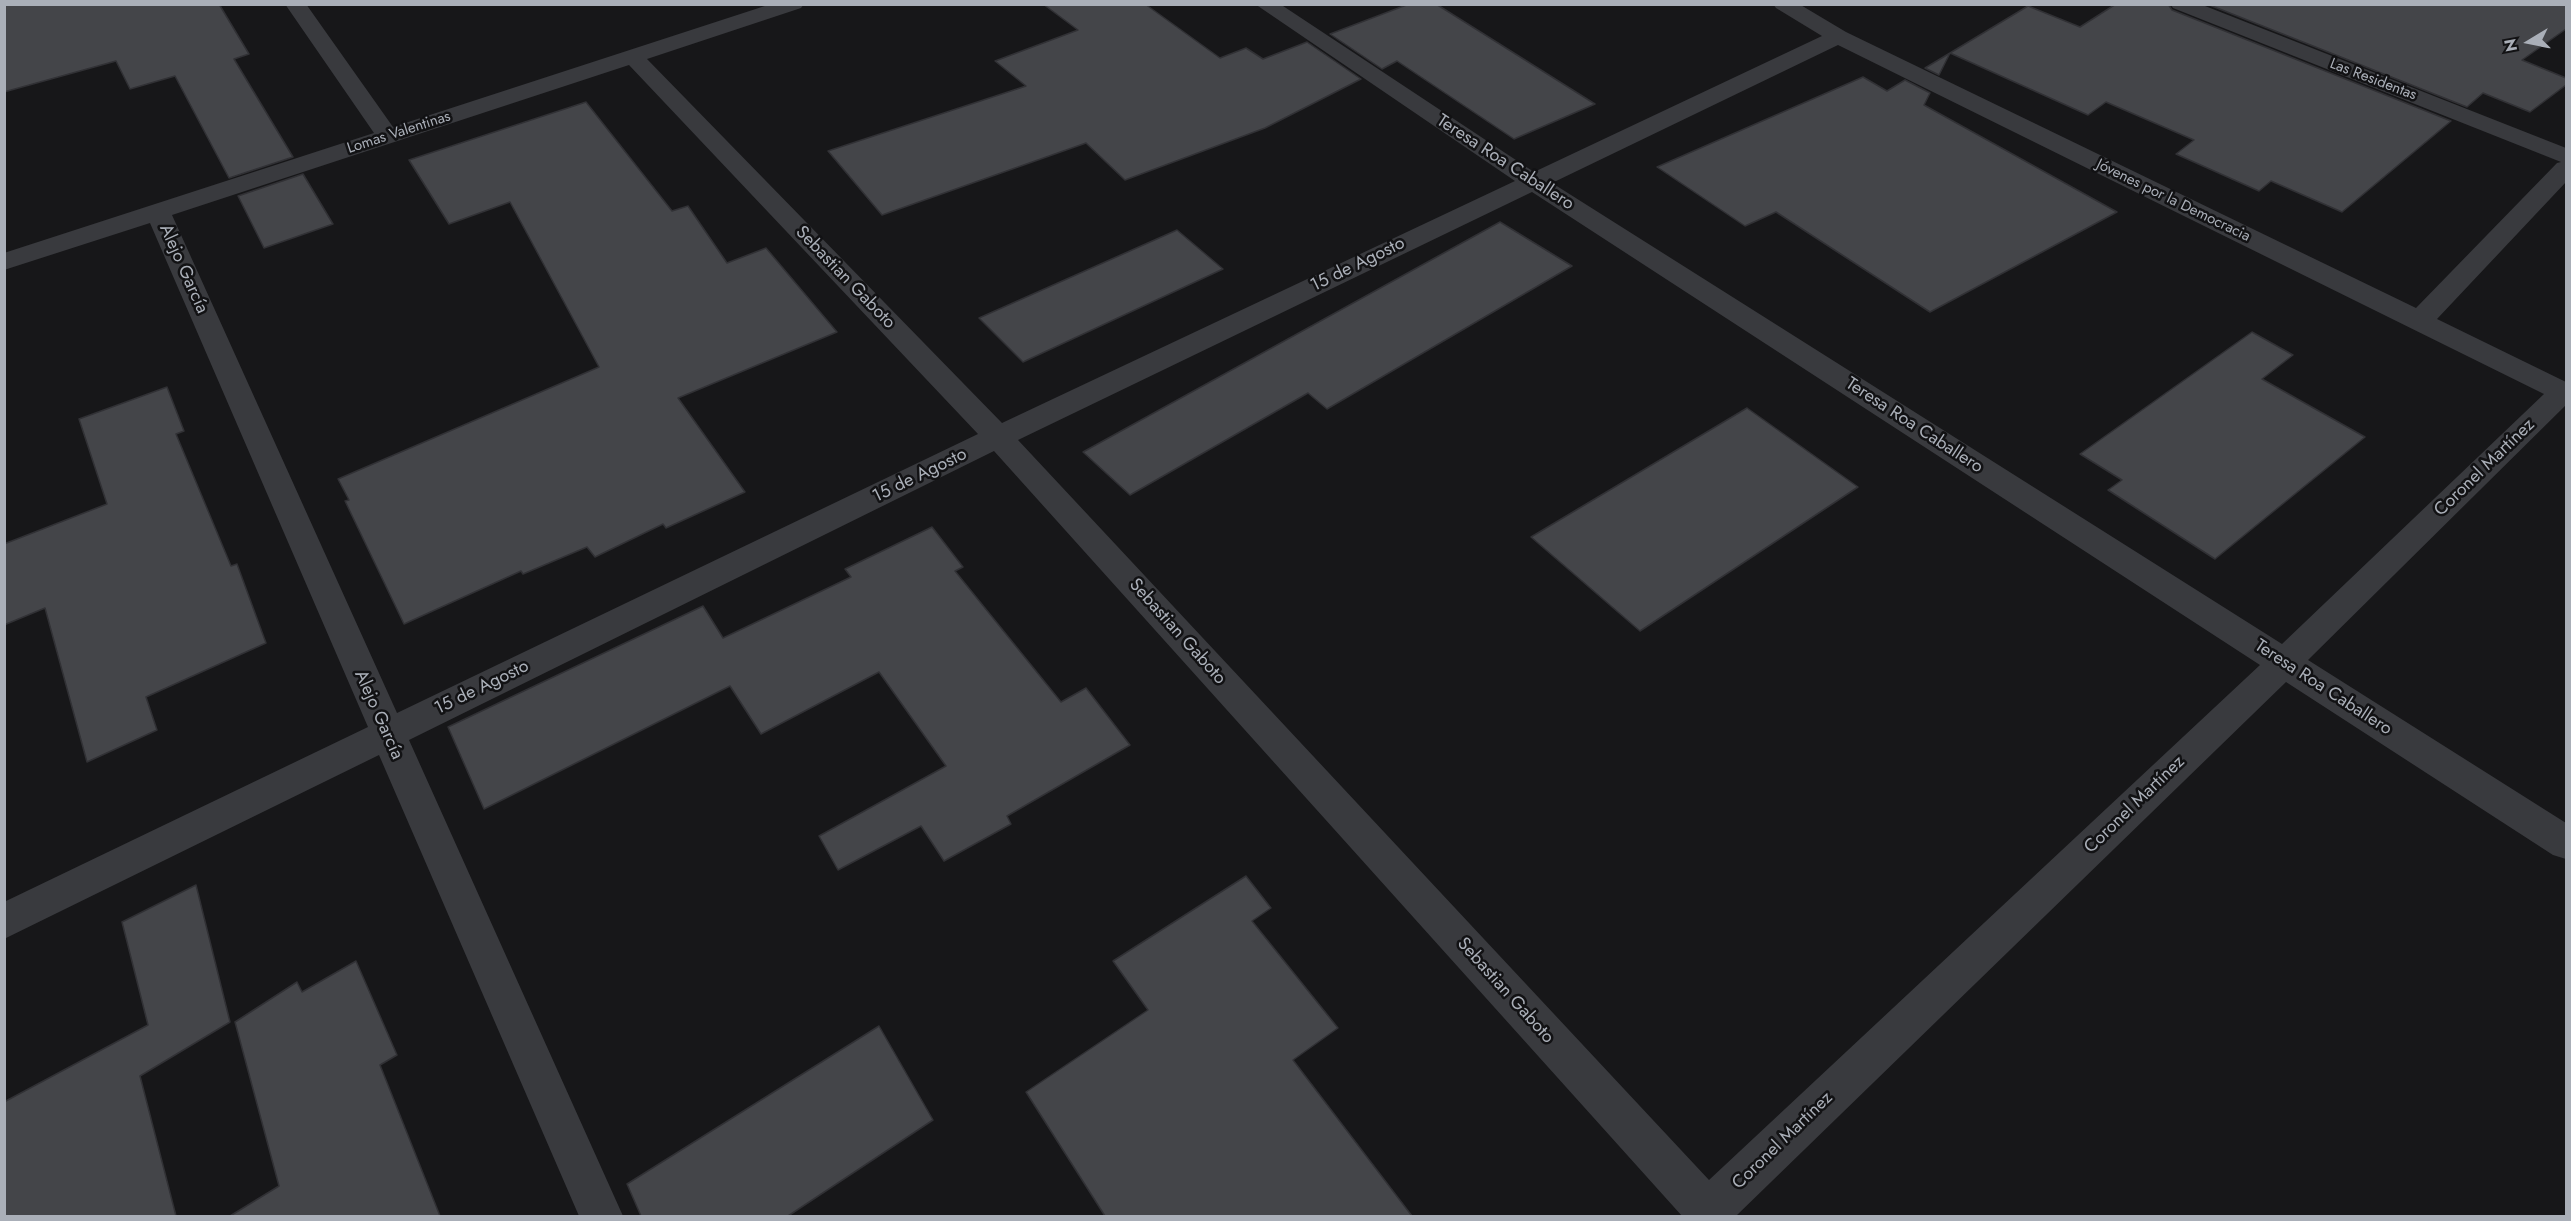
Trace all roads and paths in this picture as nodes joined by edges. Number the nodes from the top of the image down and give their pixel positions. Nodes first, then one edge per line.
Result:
1 (295, 4) edge
2 (794, 4) edge
3 (1265, 4) edge
4 (1783, 4) edge
5 (2180, 4) edge
6 (1838, 37) junction
7 (633, 57) junction
8 (388, 136) junction
9 (2566, 156) edge
10 (2566, 168) edge
11 (1533, 182) junction
12 (158, 212) junction
13 (4, 262) edge
14 (2419, 321) junction
15 (2565, 392) edge
16 (998, 437) junction
17 (2284, 663) junction
18 (387, 734) junction
19 (2566, 843) edge
20 (4, 921) edge
21 (1708, 1215) edge
22 (601, 1216) edge

1 - 8 street
2 - 7 street, Lomas Valentinas
3 - 11 street, Teresa Roa Caballero
4 - 6 street, Jóvenes por la Democracia
5 - 9 street, Las Residentas
6 - 11 street, 15 de Agosto
6 - 14 street, Jóvenes por la Democracia
7 - 8 street, Lomas Valentinas
7 - 16 street, Sebastian Gaboto
8 - 12 street, Lomas Valentinas
10 - 14 street
11 - 16 street, 15 de Agosto
11 - 17 street, Teresa Roa Caballero
12 - 13 street, Lomas Valentinas
12 - 18 street, Alejo García
14 - 15 street, Jóvenes por la Democracia
15 - 17 street, Coronel Martínez
16 - 18 street, 15 de Agosto
16 - 21 street, Sebastian Gaboto
17 - 19 street, Teresa Roa Caballero
17 - 21 street, Coronel Martínez
18 - 20 street, 15 de Agosto
18 - 22 street, Alejo García

